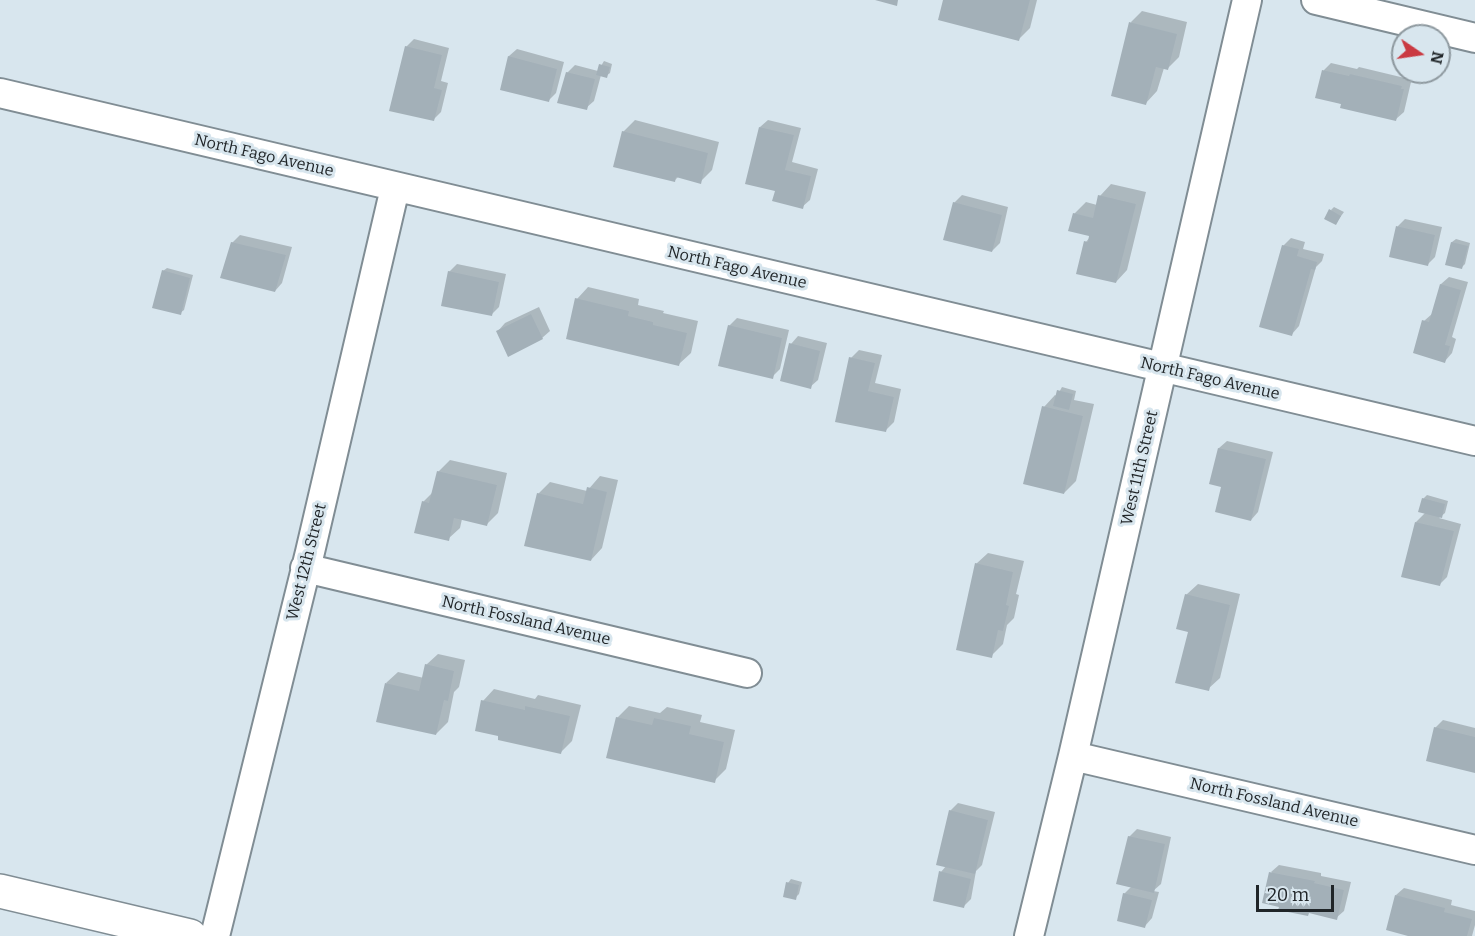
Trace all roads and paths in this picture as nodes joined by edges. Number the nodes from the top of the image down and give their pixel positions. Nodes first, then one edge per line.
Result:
1 (1247, 0) edge
2 (1316, 0) edge
3 (1475, 38) edge
4 (0, 93) edge
5 (395, 188) junction
6 (1163, 368) junction
7 (1475, 441) edge
8 (305, 568) junction
9 (747, 673) dead end
10 (1073, 756) junction
11 (1475, 850) edge
12 (0, 891) edge
13 (190, 936) edge
14 (215, 936) edge
15 (1029, 936) edge

1 - 6 street, West 11th Street
2 - 3 street
4 - 5 street, North Fago Avenue
5 - 6 street, North Fago Avenue
5 - 8 street, West 12th Street
6 - 7 street, North Fago Avenue
6 - 10 street, West 11th Street
8 - 9 street, North Fossland Avenue
8 - 14 street, West 12th Street
10 - 11 street, North Fossland Avenue
10 - 15 street, West 11th Street
12 - 13 main road

